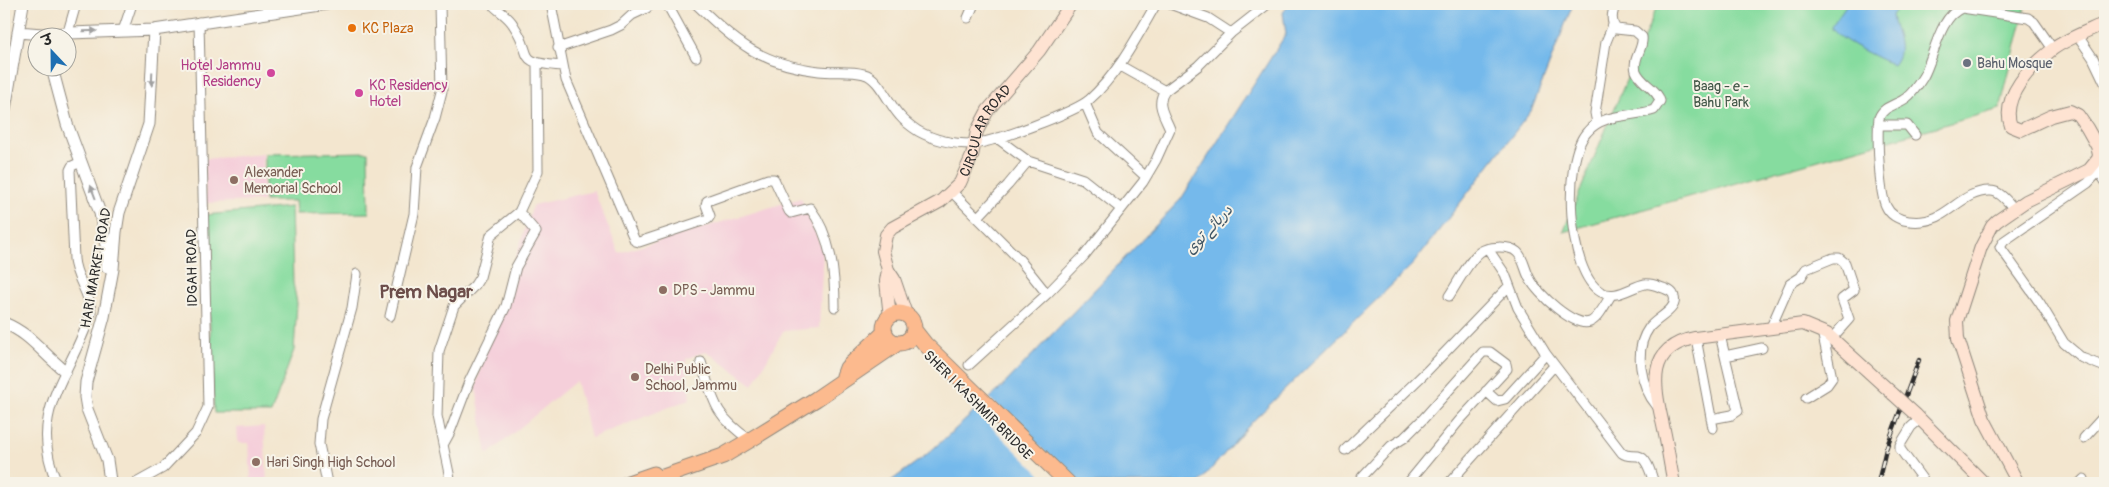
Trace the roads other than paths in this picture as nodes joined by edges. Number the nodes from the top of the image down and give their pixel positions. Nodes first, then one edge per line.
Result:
1 (23, 4) edge
2 (76, 4) edge
3 (132, 4) edge
4 (327, 4) edge
5 (440, 4) edge
6 (492, 4) edge
7 (551, 4) edge
8 (648, 4) edge
9 (667, 4) edge
10 (696, 4) edge
11 (974, 4) edge
12 (1070, 4) edge
13 (1156, 4) edge
14 (1170, 4) edge
15 (1268, 4) edge
16 (1616, 4) edge
17 (265, 8) edge
18 (968, 18) dead end
19 (199, 22) junction
20 (2105, 23) edge
21 (1613, 25) junction
22 (69, 28) edge
23 (154, 30) junction
24 (123, 31) junction
25 (18, 32) junction
26 (78, 32) edge
27 (1231, 33) junction
28 (28, 34) edge
29 (2078, 36) junction
30 (558, 48) junction
31 (2053, 49) junction
32 (696, 57) dead end
33 (537, 64) junction
34 (1119, 65) junction
35 (562, 66) junction
36 (55, 78) edge
37 (2105, 83) edge
38 (1165, 91) junction
39 (1085, 103) junction
40 (4, 115) edge
41 (1597, 123) junction
42 (1878, 125) junction
43 (1915, 135) dead end
44 (997, 138) junction
45 (974, 144) junction
46 (1028, 161) junction
47 (2105, 161) edge
48 (81, 162) junction
49 (2099, 172) junction
50 (1146, 177) junction
51 (2105, 181) edge
52 (952, 192) junction
53 (1121, 209) junction
54 (2014, 209) junction
55 (519, 212) junction
56 (978, 217) junction
57 (1488, 249) junction
58 (888, 270) junction
59 (357, 274) dead end
60 (1509, 286) junction
61 (108, 291) junction
62 (1047, 294) junction
63 (1612, 295) junction
64 (1449, 296) dead end
65 (835, 307) dead end
66 (906, 314) junction
67 (390, 316) dead end
68 (890, 316) junction
69 (4, 323) edge
70 (1771, 327) junction
71 (885, 332) junction
72 (1720, 335) junction
73 (1827, 335) junction
74 (1696, 338) junction
75 (913, 341) junction
76 (1762, 348) dead end
77 (1546, 354) junction
78 (1725, 356) junction
79 (701, 362) dead end
80 (969, 365) dead end
81 (1554, 366) junction
82 (2105, 367) edge
83 (65, 371) junction
84 (842, 380) junction
85 (1486, 391) junction
86 (1806, 398) dead end
87 (1657, 406) junction
88 (2105, 415) edge
89 (1918, 417) junction
90 (2084, 438) dead end
91 (750, 440) junction
92 (444, 443) junction
93 (734, 448) junction
94 (1345, 450) dead end
95 (1362, 477) dead end
96 (110, 482) edge
97 (57, 483) edge
98 (136, 483) edge
99 (327, 483) edge
100 (451, 483) edge
101 (628, 483) edge
102 (646, 483) edge
103 (1057, 483) edge
104 (1068, 483) edge
105 (1408, 483) edge
106 (1448, 483) edge
107 (1654, 483) edge
108 (1674, 483) edge
109 (1925, 483) edge
110 (1984, 483) edge
111 (2018, 483) edge

1 - 25 street
2 - 22 street
3 - 24 street
4 - 17 street
5 - 67 street
6 - 33 street
7 - 30 street
8 - 30 street
9 - 32 street
10 - 45 street
11 - 18 street
12 - 45 main road, CIRCULAR ROAD
13 - 34 street
14 - 27 street
15 - 27 street
16 - 21 street
17 - 19 street
19 - 23 street
19 - 98 street, IDGAH ROAD
20 - 29 main road
21 - 41 street
21 - 41 street
23 - 24 street
23 -> 61 street, HARI MARKET ROAD
26 -> 24 street
25 - 28 street
25 - 40 street
27 - 38 street
29 - 31 main road
29 - 37 street
30 - 35 street
31 - 42 street
31 - 54 main road
33 - 35 street
33 - 55 street
34 - 38 street
34 - 39 street
35 - 65 street
36 - 48 street
38 - 50 street
39 - 44 street
39 - 50 street
41 - 63 street
42 - 43 street
42 - 54 street
44 - 45 street
44 - 46 street
45 - 52 main road, CIRCULAR ROAD
46 - 53 street
46 - 56 street
47 - 49 street
61 -> 48 street
48 - 83 street
49 - 51 street
49 - 82 street
50 - 53 street
52 - 56 street
52 - 58 main road, CIRCULAR ROAD
53 - 62 street
54 - 111 main road
55 - 92 street
55 - 92 street
56 - 62 street
57 - 60 street
57 - 63 street
57 - 64 street
58 - 66 main road
58 - 68 main road
59 - 99 street
60 - 77 street
60 - 94 street
61 - 96 street, HARI MARKET ROAD
62 - 80 street
63 - 87 street
66 - 68 main road
66 - 75 main road
68 - 71 main road
69 - 83 street
70 - 72 main road
70 - 73 main road
70 - 73 street
71 - 75 main road
71 - 84 main road
72 - 74 main road
72 - 78 street
73 - 86 street
73 - 89 main road, bridge
74 - 78 street
74 - 87 main road
75 - 84 main road
75 - 103 main road, SHER I KASHMIR BRIDGE
75 - 104 main road
76 - 78 street
77 - 81 street
77 - 85 street
79 - 91 street
81 - 106 street
81 - 107 street
83 - 97 street
84 - 91 main road
85 - 95 street
85 - 105 street
87 - 108 main road
88 - 90 street
89 - 109 street
89 - 110 main road
91 - 93 main road
92 - 100 street
93 - 101 main road
93 - 102 main road

